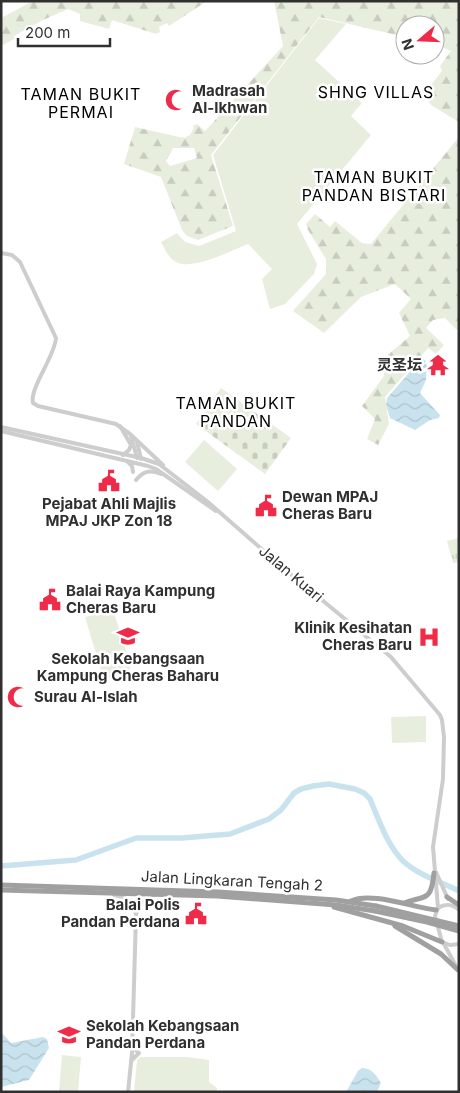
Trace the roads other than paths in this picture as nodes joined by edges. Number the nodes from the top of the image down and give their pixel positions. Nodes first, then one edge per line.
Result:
1 (1, 254) edge
2 (120, 426) junction
3 (1, 427) edge
4 (1, 432) edge
5 (130, 434) junction
6 (136, 440) junction
7 (123, 455) junction
8 (139, 458) junction
9 (127, 461) junction
10 (138, 463) junction
11 (166, 469) junction
12 (133, 472) dead end
13 (166, 476) junction
14 (136, 480) dead end
15 (222, 515) junction
16 (434, 870) junction
17 (1, 885) edge
18 (434, 886) junction
19 (1, 890) edge
20 (108, 893) junction
21 (155, 894) junction
22 (446, 897) junction
23 (350, 902) junction
24 (403, 903) junction
25 (326, 904) junction
26 (452, 905) junction
27 (459, 905) edge
28 (375, 908) junction
29 (437, 909) junction
30 (459, 910) edge
31 (136, 915) junction
32 (386, 921) junction
33 (459, 926) edge
34 (459, 931) edge
35 (443, 943) junction
36 (459, 944) edge
37 (458, 970) edge
38 (132, 1047) junction
39 (131, 1060) junction
40 (128, 1092) edge

1 - 2 street
2 - 5 street
2 - 7 street
3 - 7 street, Jalan Kuari
4 - 9 street, Jalan Kuari
5 - 6 street
5 - 8 street
6 - 8 street
6 - 11 street
7 - 8 street, Jalan Kuari
8 - 10 street
8 - 11 street, Jalan Kuari
9 - 10 street, Jalan Kuari
9 - 12 street
10 - 13 street, Jalan Kuari
11 - 15 street, Jalan Kuari
13 - 14 street
13 - 15 street, Jalan Kuari
15 - 16 street, Jalan Kuari
16 - 18 highway
16 - 22 street, Jalan Kuari
17 - 23 highway, Jalan Lingkaran Tengah 2
18 - 24 highway
18 - 29 street
19 - 20 highway, Jalan Lingkaran Tengah 2
20 - 21 highway, Jalan Lingkaran Tengah 2
20 - 31 street
21 - 25 highway, Jalan Lingkaran Tengah 2
21 - 31 street
22 - 26 street, Jalan Kuari
22 - 27 highway
23 - 24 highway
23 - 28 highway, Jalan Lingkaran Tengah 2
24 - 29 highway
25 - 28 highway, Jalan Lingkaran Tengah 2
25 - 32 highway
26 - 29 street
26 - 30 street, Jalan Kuari
28 - 33 highway, Jalan Lingkaran Tengah 2, bridge
28 - 34 highway, Jalan Lingkaran Tengah 2, bridge
29 - 35 street
31 - 38 street
32 - 35 highway
32 - 37 highway
35 - 36 street
35 - 37 street
38 - 39 street
38 - 39 street
39 - 40 street

